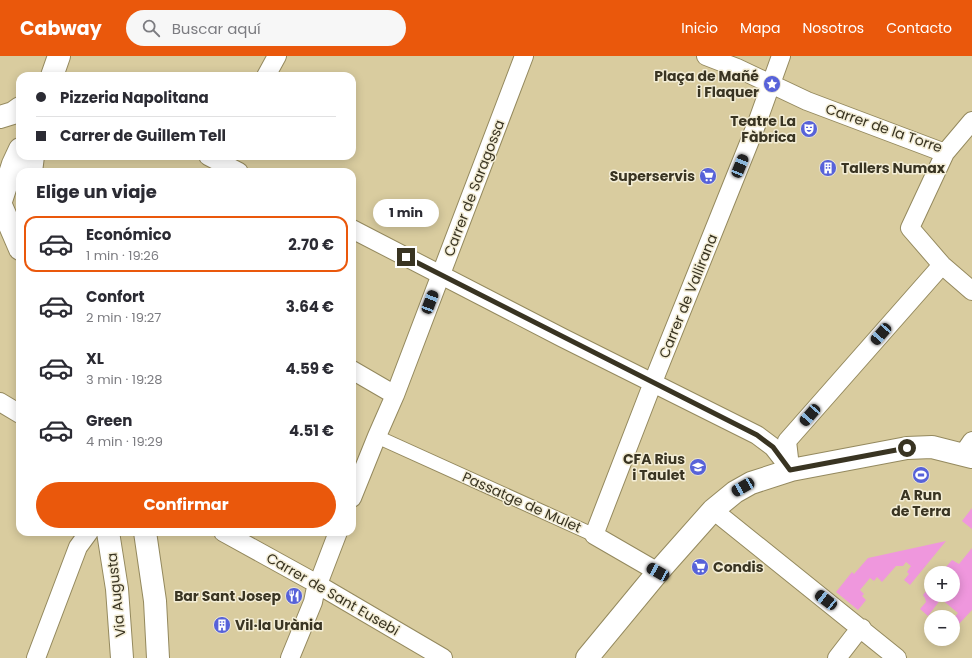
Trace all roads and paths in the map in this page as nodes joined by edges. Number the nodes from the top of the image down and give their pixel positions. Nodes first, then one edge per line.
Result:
1 (59, 56) edge
2 (277, 56) edge
3 (524, 56) edge
4 (706, 56) edge
5 (781, 56) edge
6 (53, 72) edge
7 (268, 72) edge
8 (771, 84) junction
9 (16, 110) edge
10 (0, 117) edge
11 (972, 121) edge
12 (945, 153) junction
13 (16, 158) edge
14 (217, 162) edge
15 (231, 168) edge
16 (0, 203) edge
17 (356, 231) edge
18 (16, 240) edge
19 (942, 265) junction
20 (441, 275) junction
21 (972, 291) edge
22 (356, 372) edge
23 (653, 382) junction
24 (395, 395) junction
25 (0, 402) edge
26 (16, 412) edge
27 (382, 439) dead end
28 (969, 451) edge
29 (790, 470) junction
30 (356, 488) edge
31 (713, 510) junction
32 (594, 535) junction
33 (85, 536) edge
34 (109, 536) edge
35 (146, 536) edge
36 (230, 536) edge
37 (336, 536) edge
38 (658, 572) junction
39 (318, 584) junction
40 (862, 628) junction
41 (36, 658) edge
42 (122, 658) edge
43 (158, 658) edge
44 (290, 658) edge
45 (443, 658) edge
46 (587, 658) edge
47 (837, 658) edge
48 (897, 658) edge

1 - 6 street
2 - 7 street
3 - 20 street, Carrer de Saragossa
4 - 8 street, Carrer de la Torre
5 - 8 street, Carrer de Vallirana
8 - 12 street, Carrer de la Torre
8 - 23 street, Carrer de Vallirana
9 - 10 street
11 - 12 street, Carrer de la Torre
12 - 19 street
13 - 16 street
14 - 15 street
16 - 18 street
17 - 20 street
19 - 21 street
19 - 29 street
20 - 23 street
20 - 24 street, Carrer de Saragossa
22 - 24 street
23 - 29 street
23 - 32 street, Carrer de Vallirana
24 - 30 street, Carrer de Saragossa
25 - 26 street
27 - 32 street, Passatge de Mulet
28 - 29 street
29 - 31 street
31 - 38 street
31 - 40 street
32 - 38 street, Passatge de Mulet
33 - 41 street
34 - 42 street, Via Augusta
35 - 43 street
36 - 39 street, Carrer de Sant Eusebi
37 - 39 street
38 - 46 street
39 - 44 street
39 - 45 street, Carrer de Sant Eusebi
40 - 47 street
40 - 48 street

